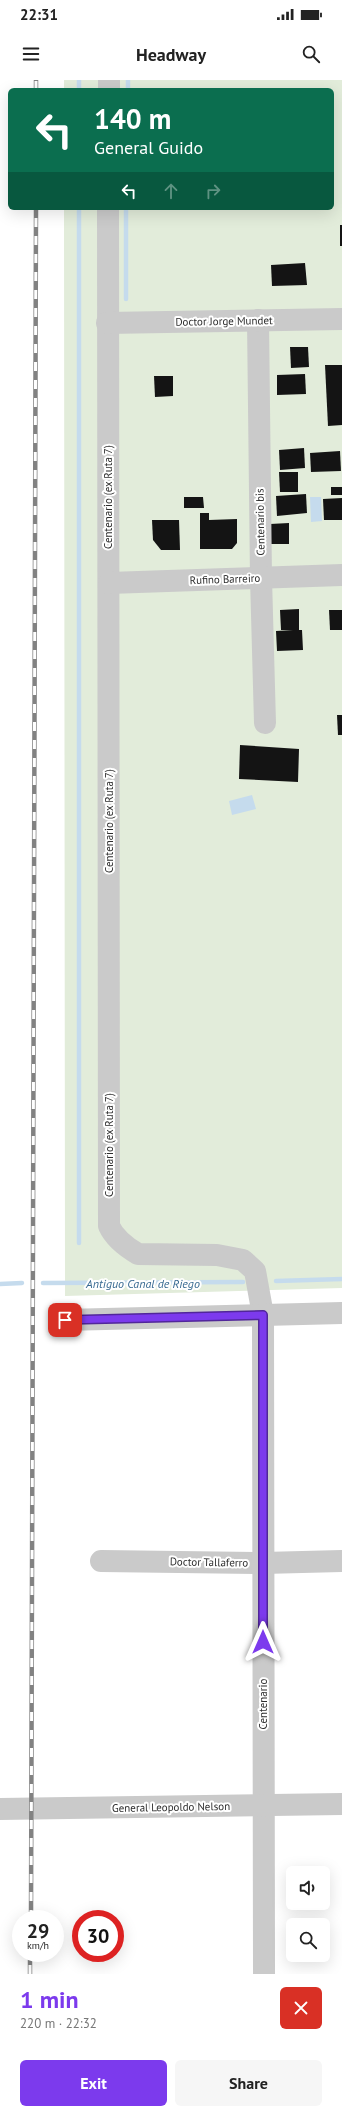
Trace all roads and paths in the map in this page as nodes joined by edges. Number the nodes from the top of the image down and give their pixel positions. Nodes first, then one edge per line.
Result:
1 (108, 210) edge
2 (342, 319) edge
3 (258, 320) junction
4 (107, 323) junction
5 (342, 576) edge
6 (261, 578) junction
7 (108, 583) junction
8 (266, 724) dead end
9 (342, 1313) edge
10 (263, 1315) junction
11 (65, 1320) dead end
12 (101, 1561) dead end
13 (342, 1561) edge
14 (263, 1563) junction
15 (342, 1804) edge
16 (263, 1806) junction
17 (0, 1809) edge
18 (264, 1974) edge

1 - 4 street, Centenario (ex Ruta 7)
2 - 3 street, Doctor Jorge Mundet
3 - 4 street, Doctor Jorge Mundet
3 - 6 street, Centenario bis
4 - 7 street, Centenario (ex Ruta 7)
5 - 6 street, Rufino Barreiro
6 - 7 street, Rufino Barreiro
6 - 8 street, Centenario bis
7 - 10 street, Centenario (ex Ruta 7)
9 - 10 street
10 - 11 street
10 - 14 street, Centenario
12 - 14 street, Doctor Tallaferro
13 - 14 street, Doctor Tallaferro
14 - 16 street, Centenario
15 - 16 street, General Leopoldo Nelson
16 - 17 street, General Leopoldo Nelson
16 - 18 street, Centenario

